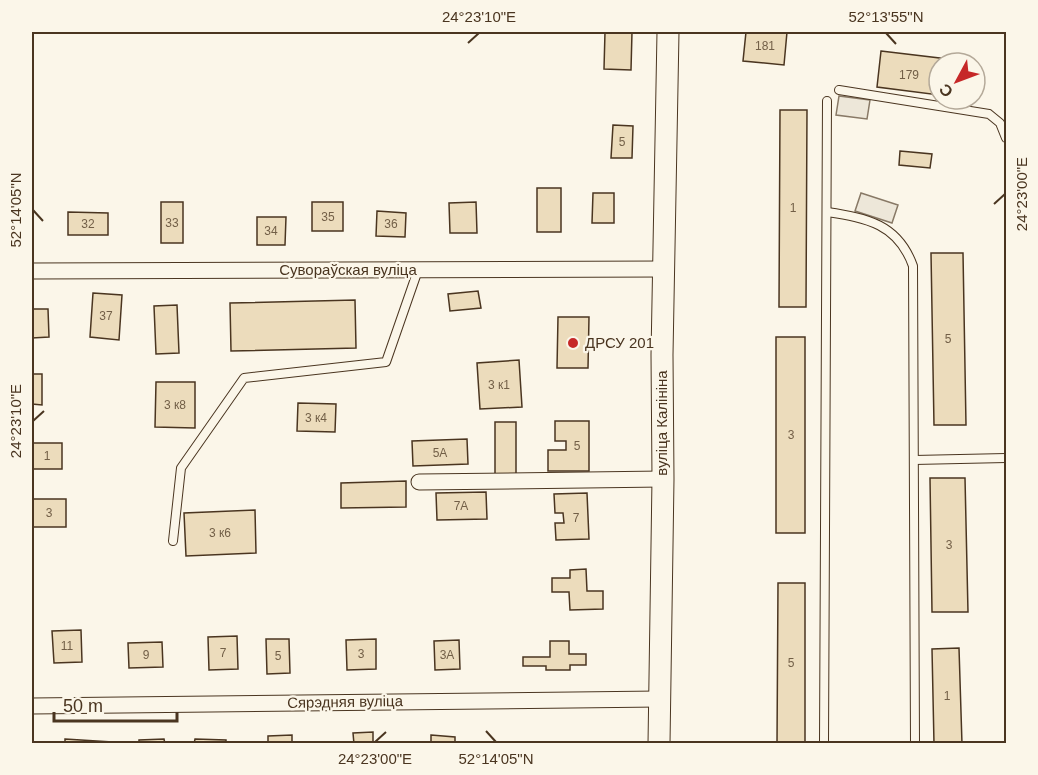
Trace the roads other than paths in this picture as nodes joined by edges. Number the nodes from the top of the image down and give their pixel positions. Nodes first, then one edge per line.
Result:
1 (668, 32) edge
2 (839, 90) dead end
3 (827, 101) dead end
4 (1006, 138) edge
5 (827, 212) junction
6 (665, 269) junction
7 (418, 270) junction
8 (32, 272) edge
9 (1006, 458) edge
10 (914, 460) junction
11 (663, 479) junction
12 (418, 482) dead end
13 (173, 541) dead end
14 (659, 699) junction
15 (32, 706) edge
16 (659, 744) edge
17 (825, 744) edge
18 (915, 744) edge

1 - 6 street, вуліца Калініна
2 - 4 lane
3 - 5 lane
5 - 10 lane
5 - 17 lane
6 - 7 street, Сувораўская вуліца
6 - 11 street, вуліца Калініна
7 - 8 street, Сувораўская вуліца
7 - 13 lane
9 - 10 lane
10 - 18 lane
11 - 12 street
11 - 14 street, вуліца Калініна
14 - 15 street, Сярэдняя вуліца
14 - 16 street, вуліца Калініна

